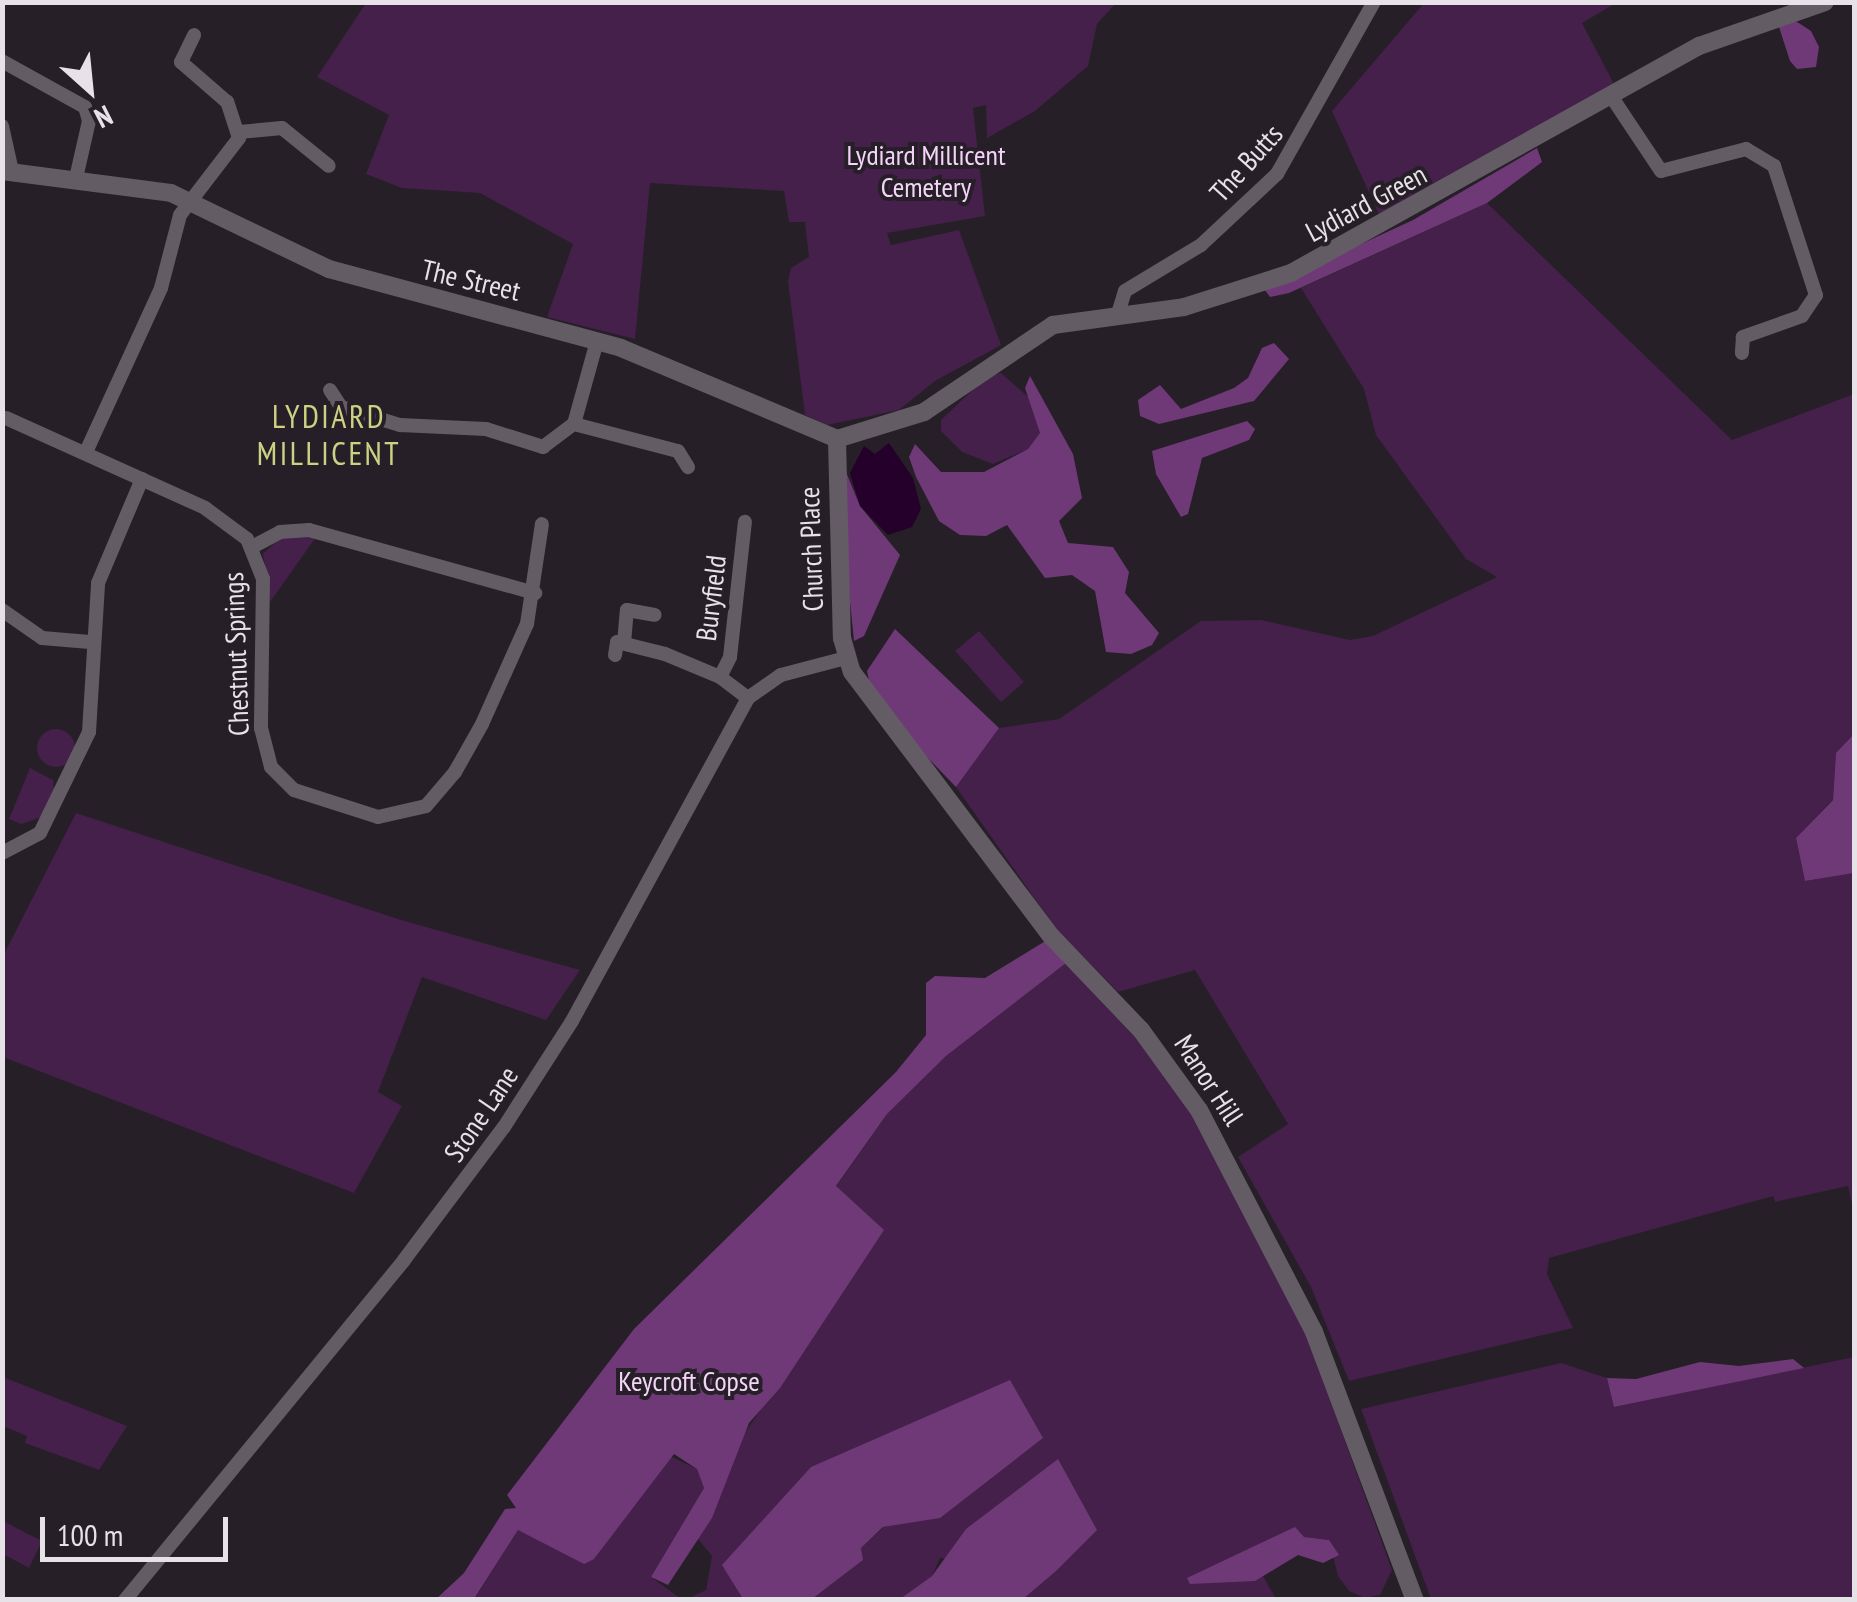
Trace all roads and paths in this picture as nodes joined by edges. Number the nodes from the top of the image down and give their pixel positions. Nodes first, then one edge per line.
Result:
1 (1374, 2) edge
2 (1825, 2) edge
3 (194, 35) dead end
4 (2, 61) edge
5 (1611, 96) junction
6 (2, 126) edge
7 (239, 132) junction
8 (329, 166) dead end
9 (7, 171) edge
10 (76, 178) junction
11 (189, 199) junction
12 (1117, 317) junction
13 (1739, 339) dead end
14 (598, 341) junction
15 (319, 408) dead end
16 (6, 418) dead end
17 (574, 424) junction
18 (837, 438) junction
19 (86, 452) junction
20 (688, 467) dead end
21 (142, 479) junction
22 (746, 522) dead end
23 (542, 524) dead end
24 (254, 546) junction
25 (535, 593) junction
26 (2, 610) edge
27 (655, 615) dead end
28 (90, 642) junction
29 (846, 658) junction
30 (720, 677) junction
31 (748, 698) junction
32 (2, 854) edge
33 (125, 1600) edge
34 (1415, 1600) edge

1 - 12 street, The Butts
2 - 5 street, Lydiard Green
3 - 7 street
4 - 10 street
5 - 12 street, Lydiard Green
5 - 13 street
6 - 9 street
7 - 8 street
7 - 11 street
9 - 10 street, The Street
10 - 11 street, The Street
11 - 14 street, The Street
11 - 19 street
12 - 18 street, Lydiard Green
14 - 17 street
14 - 18 street, The Street
15 - 17 street
16 - 19 street, Chestnut Springs
17 - 20 street
18 - 29 street, Church Place
19 - 21 street, Chestnut Springs
21 - 24 street, Chestnut Springs
21 - 28 street
22 - 30 street, Buryfield
23 - 25 street, Chestnut Springs
24 - 25 street, Chestnut Springs
24 - 25 street, Chestnut Springs
26 - 28 street
27 - 30 street, Buryfield
28 - 32 street
29 - 31 street, Stone Lane
29 - 34 street, Manor Hill
30 - 31 street, Buryfield
31 - 33 street, Stone Lane

